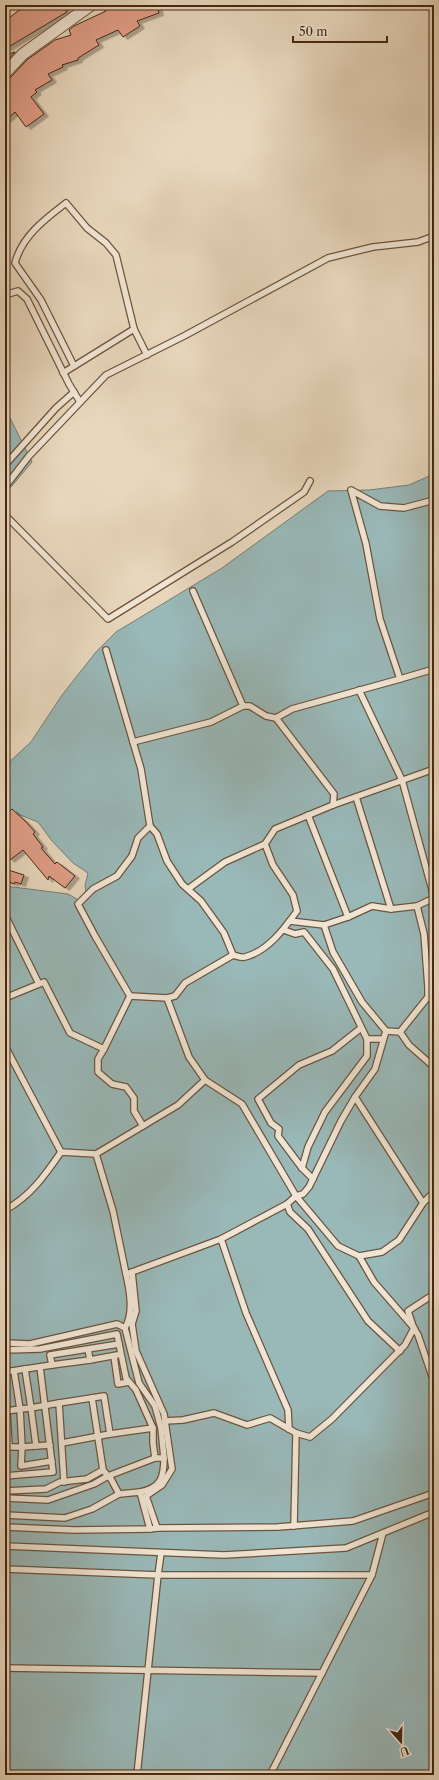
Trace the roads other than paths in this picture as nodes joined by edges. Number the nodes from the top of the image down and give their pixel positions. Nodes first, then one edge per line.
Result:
1 (91, 5) edge
2 (5, 73) edge
3 (434, 236) edge
4 (5, 295) edge
5 (134, 329) junction
6 (147, 355) junction
7 (74, 366) junction
8 (63, 373) junction
9 (74, 392) junction
10 (80, 402) junction
11 (5, 465) edge
12 (310, 481) dead end
13 (5, 486) edge
14 (434, 500) edge
15 (5, 515) edge
16 (193, 591) dead end
17 (106, 650) dead end
18 (434, 669) edge
19 (400, 679) junction
20 (359, 690) junction
21 (243, 706) junction
22 (276, 718) junction
23 (133, 742) junction
24 (434, 768) edge
25 (402, 780) junction
26 (356, 797) junction
27 (333, 805) junction
28 (308, 815) junction
29 (150, 826) junction
30 (265, 844) junction
31 (188, 889) junction
32 (434, 898) edge
33 (417, 906) junction
34 (391, 909) junction
35 (5, 915) edge
36 (348, 917) junction
37 (290, 921) junction
38 (324, 925) junction
39 (284, 930) junction
40 (233, 955) junction
41 (39, 984) junction
42 (431, 987) edge
43 (130, 996) junction
44 (5, 998) edge
45 (167, 998) junction
46 (361, 1028) junction
47 (386, 1031) junction
48 (400, 1032) junction
49 (367, 1039) junction
50 (383, 1039) junction
51 (5, 1046) edge
52 (104, 1049) junction
53 (434, 1067) edge
54 (205, 1080) junction
55 (355, 1097) junction
56 (143, 1126) junction
57 (62, 1152) junction
58 (96, 1154) junction
59 (302, 1168) junction
60 (313, 1178) junction
61 (434, 1192) edge
62 (296, 1196) junction
63 (423, 1203) junction
64 (287, 1204) junction
65 (5, 1210) edge
66 (221, 1239) junction
67 (359, 1256) junction
68 (129, 1273) junction
69 (434, 1294) edge
70 (125, 1328) junction
71 (414, 1328) junction
72 (5, 1343) edge
73 (119, 1344) junction
74 (88, 1349) junction
75 (5, 1350) edge
76 (400, 1351) junction
77 (121, 1354) junction
78 (114, 1356) junction
79 (90, 1360) junction
80 (52, 1365) junction
81 (40, 1367) junction
82 (25, 1369) junction
83 (14, 1371) junction
84 (5, 1372) edge
85 (129, 1382) junction
86 (434, 1382) edge
87 (5, 1395) edge
88 (92, 1398) junction
89 (59, 1403) junction
90 (45, 1405) junction
91 (31, 1408) junction
92 (20, 1409) junction
93 (6, 1411) edge
94 (165, 1421) junction
95 (153, 1428) junction
96 (289, 1429) junction
97 (296, 1433) junction
98 (110, 1434) junction
99 (98, 1437) junction
100 (62, 1443) junction
101 (50, 1445) junction
102 (36, 1446) junction
103 (7, 1447) edge
104 (22, 1447) junction
105 (155, 1458) junction
106 (164, 1458) junction
107 (52, 1461) junction
108 (103, 1470) junction
109 (5, 1476) edge
110 (108, 1476) junction
111 (64, 1482) junction
112 (5, 1491) edge
113 (140, 1492) junction
114 (434, 1493) edge
115 (119, 1494) junction
116 (5, 1498) edge
117 (434, 1512) edge
118 (5, 1515) edge
119 (294, 1526) junction
120 (5, 1527) edge
121 (150, 1528) junction
122 (157, 1528) junction
123 (383, 1533) junction
124 (5, 1546) edge
125 (161, 1553) junction
126 (5, 1568) edge
127 (158, 1575) junction
128 (372, 1575) junction
129 (5, 1668) edge
130 (148, 1669) junction
131 (322, 1673) junction
132 (138, 1775) edge
133 (270, 1775) edge

1 - 2 street
3 - 6 lane
4 - 8 lane
5 - 6 lane
5 - 7 lane
5 - 7 lane
6 - 10 lane
7 - 8 lane
8 - 9 lane
9 - 10 lane
9 - 11 lane
10 - 13 lane
12 - 15 lane
14 - 19 lane
16 - 21 lane
17 - 23 lane
18 - 19 lane
19 - 20 lane
20 - 22 lane
20 - 25 lane
21 - 22 lane
21 - 23 lane
22 - 27 lane
23 - 29 lane
24 - 25 lane
25 - 26 lane
25 - 32 lane
26 - 27 lane
26 - 34 lane
27 - 28 lane
28 - 30 lane
28 - 36 lane
29 - 31 lane
29 - 43 lane
30 - 31 lane
30 - 37 lane
31 - 40 lane
32 - 33 lane
33 - 34 lane
33 - 42 lane
34 - 36 lane
35 - 41 lane
36 - 38 lane
37 - 38 lane
37 - 39 lane
38 - 47 lane
39 - 40 lane
39 - 46 lane
40 - 45 lane
41 - 44 lane
41 - 52 lane
42 - 48 lane
43 - 45 lane
43 - 52 lane
45 - 54 lane
46 - 49 lane
46 - 59 lane
47 - 48 lane
47 - 50 lane
48 - 53 lane
49 - 50 lane
49 - 59 lane
50 - 55 lane
51 - 57 lane
52 - 56 lane
54 - 56 lane
54 - 62 lane
55 - 60 lane
55 - 63 lane
56 - 58 lane
57 - 58 lane
57 - 65 lane
58 - 68 lane
59 - 60 lane
60 - 62 lane
61 - 63 lane
62 - 64 lane
62 - 67 lane
63 - 67 lane
64 - 66 lane
64 - 76 lane
66 - 68 lane
66 - 96 lane
67 - 71 lane
68 - 70 lane
68 - 94 lane
69 - 71 lane
70 - 72 lane
70 - 106 lane
71 - 76 lane
71 - 86 lane
73 - 74 lane
73 - 75 lane
73 - 77 lane
74 - 79 lane
74 - 80 lane
76 - 97 lane
77 - 78 lane
77 - 85 lane
78 - 79 lane
78 - 85 lane
79 - 80 lane
80 - 81 lane
81 - 82 lane
81 - 90 lane
82 - 83 lane
82 - 91 lane
83 - 84 lane
83 - 92 lane
85 - 95 lane
87 - 93 lane
88 - 89 lane
88 - 98 lane
88 - 99 lane
89 - 90 lane
89 - 100 lane
90 - 91 lane
90 - 101 lane
91 - 92 lane
91 - 102 lane
92 - 93 lane
92 - 104 lane
93 - 103 lane
94 - 96 lane
94 - 122 lane
95 - 98 lane
95 - 105 lane
96 - 97 lane
97 - 119 lane
98 - 99 lane
99 - 100 lane
99 - 108 lane
100 - 111 lane
101 - 102 lane
101 - 107 lane
102 - 104 lane
103 - 104 lane
104 - 107 lane
105 - 106 lane
105 - 110 lane
106 - 113 lane
107 - 109 lane
108 - 110 lane
108 - 111 lane
110 - 115 lane
110 - 116 lane
111 - 112 lane
113 - 115 lane
113 - 121 lane
114 - 119 lane
115 - 118 lane
117 - 123 lane
119 - 122 lane
120 - 121 lane
121 - 122 lane
123 - 125 lane
123 - 128 lane
124 - 125 lane
125 - 127 lane
126 - 127 lane
127 - 128 lane
127 - 130 lane
128 - 131 lane
129 - 130 lane
130 - 131 lane
130 - 132 lane
131 - 133 lane

